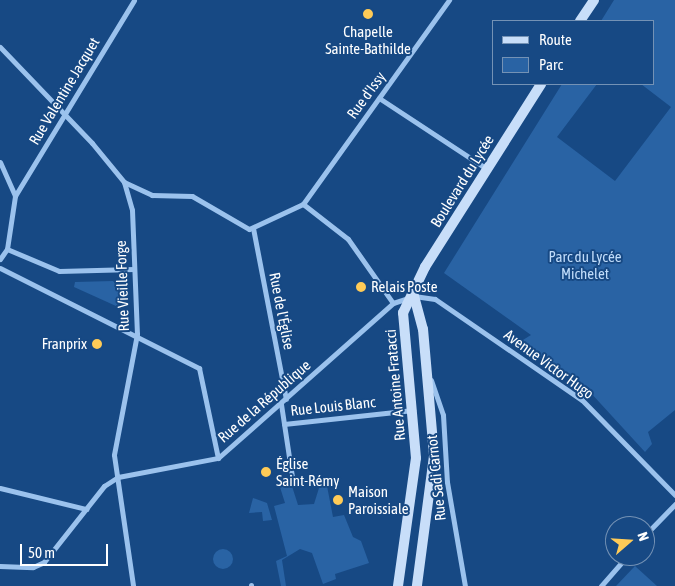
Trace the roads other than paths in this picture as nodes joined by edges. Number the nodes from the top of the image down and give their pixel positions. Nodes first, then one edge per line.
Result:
1 (134, 0) edge
2 (449, 0) edge
3 (594, 0) edge
4 (581, 20) edge
5 (0, 47) edge
6 (540, 85) edge
7 (379, 98) junction
8 (64, 113) junction
9 (0, 162) edge
10 (487, 169) junction
11 (124, 182) junction
12 (15, 196) junction
13 (303, 204) junction
14 (252, 228) junction
15 (6, 249) junction
16 (0, 259) edge
17 (0, 268) edge
18 (134, 269) junction
19 (414, 296) junction
20 (393, 303) junction
21 (137, 334) junction
22 (427, 370) junction
23 (286, 398) junction
24 (281, 404) junction
25 (415, 410) junction
26 (284, 424) junction
27 (218, 458) junction
28 (118, 477) junction
29 (293, 483) dead end
30 (0, 488) edge
31 (675, 495) edge
32 (675, 504) edge
33 (86, 509) junction
34 (655, 525) edge
35 (0, 566) edge
36 (618, 566) edge
37 (133, 586) edge
38 (398, 586) edge
39 (417, 586) edge
40 (465, 586) edge
41 (601, 586) edge

1 - 8 street, Rue Valentine Jacquet
2 - 7 street, Rue d'Issy
3 - 4 main road
5 - 8 street
6 - 10 main road, Boulevard du Lycée
7 - 10 street
7 - 13 street, Rue d'Issy
8 - 11 street
8 - 12 street, Rue Valentine Jacquet
9 - 12 street
10 - 19 main road, Boulevard du Lycée
11 - 14 street
11 - 18 street, Rue Vieille Forge
12 - 15 street
13 - 14 street
13 - 20 street
14 - 23 street, Rue de l'Église
15 - 16 street
15 - 18 street
17 - 21 street
18 - 21 street, Rue Vieille Forge
19 - 20 street, Rue de la République
19 - 22 main road
19 - 25 main road, Rue Antoine Fratacci
19 - 31 street, Avenue Victor Hugo
20 - 23 street, Rue de la République
21 - 27 street
21 - 28 street, Rue Vieille Forge
22 - 39 main road
22 - 40 street, Rue Sadi Carnot
23 - 24 street, Rue de la République
24 - 26 street
24 - 27 street, Rue de la République
25 - 26 street, Rue Louis Blanc
25 - 38 main road, Rue Antoine Fratacci
26 - 29 street
27 - 28 street, Rue de la République
28 - 33 street, Rue de la République
28 - 37 street, Rue Vieille Forge
30 - 33 street
32 - 34 street
33 - 35 street, Rue de la République
36 - 41 street

